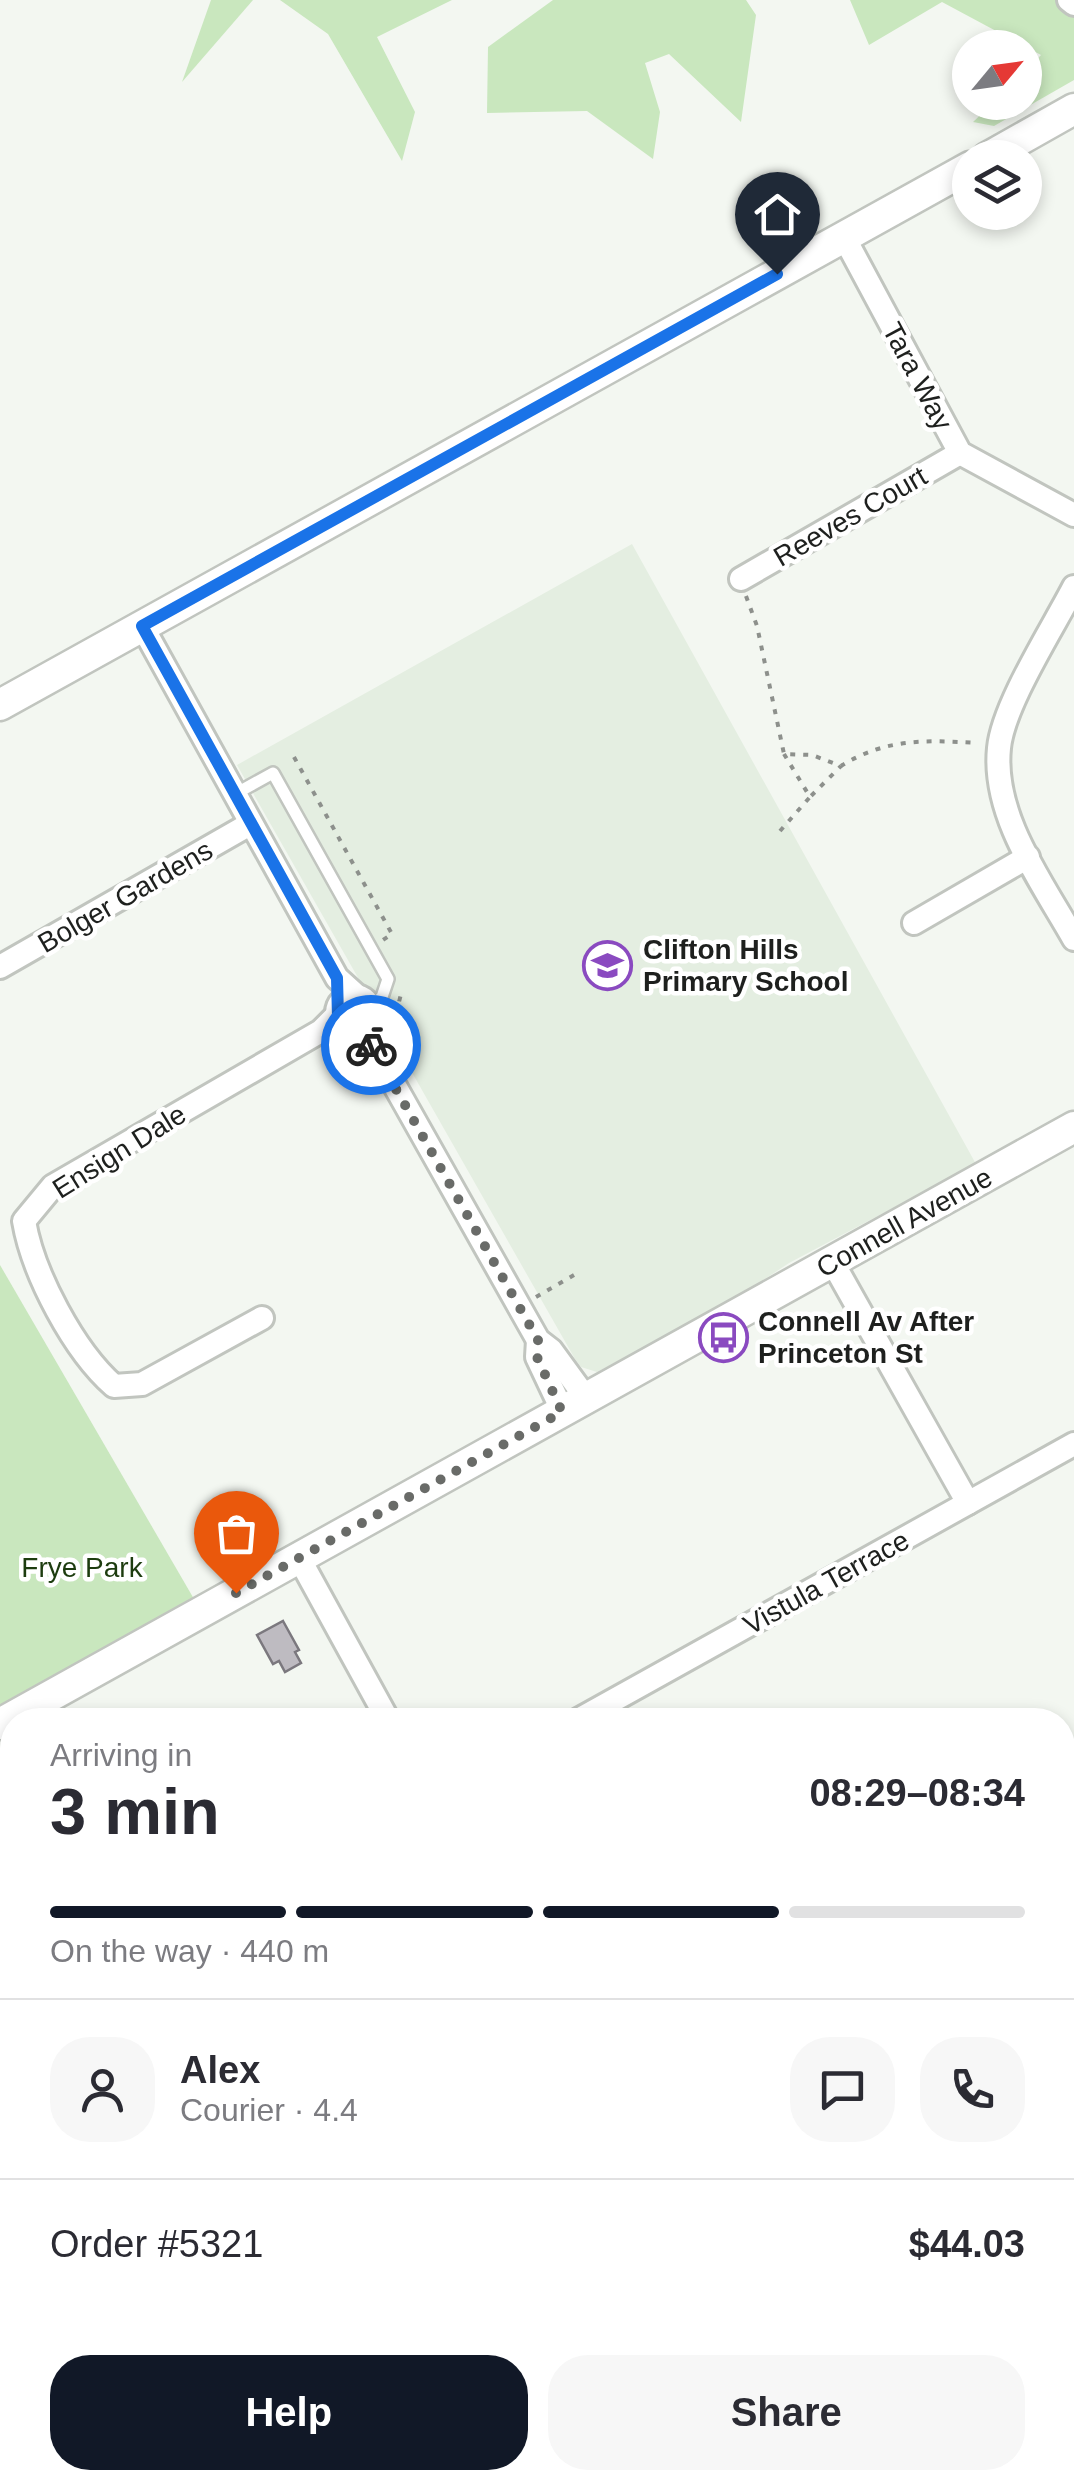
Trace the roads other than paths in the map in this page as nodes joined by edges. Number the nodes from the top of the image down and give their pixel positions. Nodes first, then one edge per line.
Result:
1 (1074, 109) edge
2 (1019, 140) edge
3 (952, 177) edge
4 (844, 237) junction
5 (960, 453) junction
6 (1074, 515) edge
7 (741, 579) dead end
8 (1074, 587) edge
9 (142, 626) junction
10 (0, 705) edge
11 (235, 794) junction
12 (250, 824) junction
13 (1028, 857) junction
14 (914, 923) dead end
15 (1074, 939) edge
16 (0, 967) edge
17 (356, 1019) junction
18 (1074, 1127) edge
19 (833, 1263) junction
20 (262, 1318) dead end
21 (574, 1405) junction
22 (1074, 1444) edge
23 (968, 1503) junction
24 (299, 1558) junction
25 (29, 1708) edge
26 (381, 1708) edge
27 (600, 1708) edge

1 - 2 street
3 - 4 street
4 - 5 street, Tara Way
4 - 9 street
5 - 6 street, Tara Way
5 - 7 street, Reeves Court
8 - 13 street
9 - 10 street
9 - 11 street
11 - 12 street
11 - 17 lane
12 - 16 street, Bolger Gardens
12 - 17 street
13 - 14 street
13 - 15 street
17 - 20 street, Ensign Dale
17 - 21 street
18 - 19 street, Connell Avenue
19 - 21 street, Connell Avenue
19 - 23 street
21 - 24 street, Connell Avenue
22 - 23 street, Vistula Terrace
23 - 27 street, Vistula Terrace
24 - 25 street, Connell Avenue
24 - 26 street

